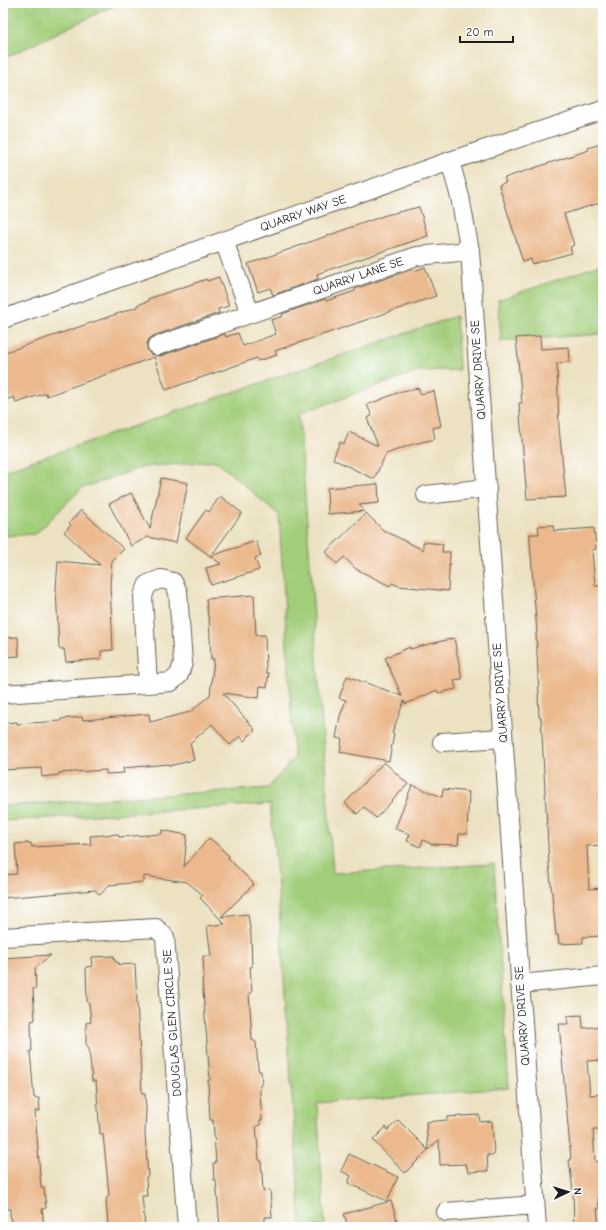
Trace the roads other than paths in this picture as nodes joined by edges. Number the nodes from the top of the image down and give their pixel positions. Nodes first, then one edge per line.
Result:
1 (603, 110) edge
2 (450, 161) junction
3 (224, 241) junction
4 (470, 251) junction
5 (250, 313) junction
6 (3, 319) edge
7 (157, 346) dead end
8 (487, 488) junction
9 (426, 495) dead end
10 (148, 684) junction
11 (3, 694) edge
12 (503, 738) junction
13 (442, 742) dead end
14 (3, 937) edge
15 (603, 976) edge
16 (520, 984) junction
17 (535, 1205) junction
18 (446, 1212) dead end
19 (187, 1227) edge
20 (537, 1227) edge

1 - 2 street, QUARRY WAY SE
2 - 3 street, QUARRY WAY SE
2 - 4 street, QUARRY DRIVE SE
3 - 5 street
3 - 6 street, QUARRY WAY SE
4 - 5 street, QUARRY LANE SE
4 - 8 street, QUARRY DRIVE SE
5 - 7 street, QUARRY LANE SE
8 - 9 street
8 - 12 street, QUARRY DRIVE SE
10 - 10 street
10 - 11 street
12 - 13 street
12 - 16 street, QUARRY DRIVE SE
14 - 19 street, DOUGLAS GLEN CIRCLE SE
15 - 16 street
16 - 17 street, QUARRY DRIVE SE
17 - 18 street
17 - 20 street, QUARRY DRIVE SE

